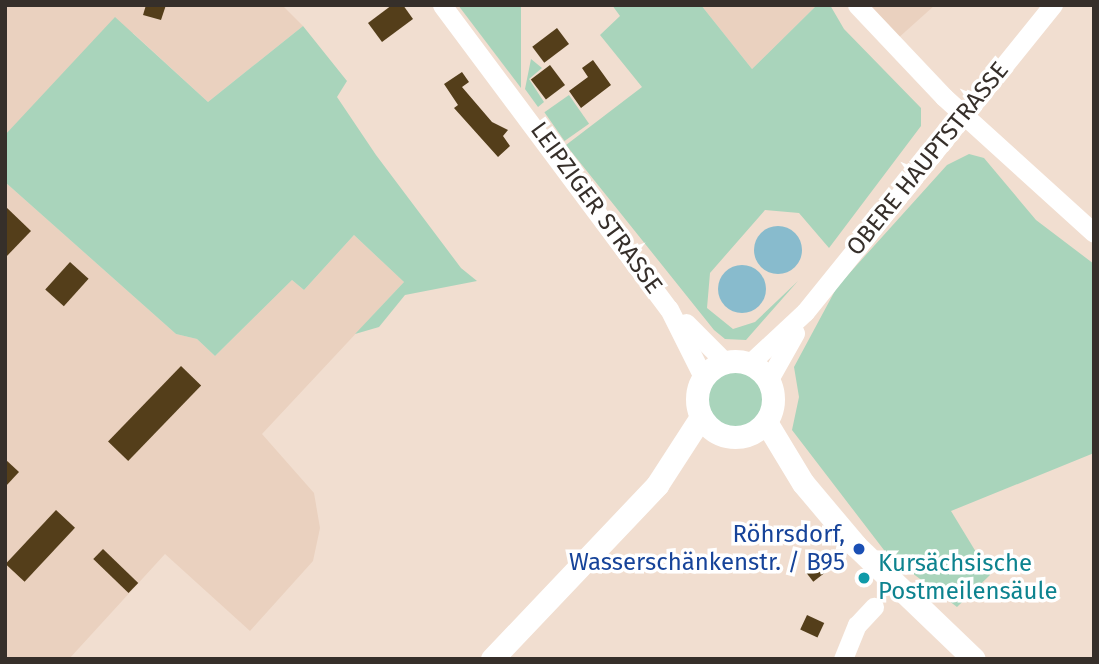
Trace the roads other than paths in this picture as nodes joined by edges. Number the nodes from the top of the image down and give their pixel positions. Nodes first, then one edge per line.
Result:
1 (442, 5) edge
2 (857, 5) edge
3 (1053, 5) edge
4 (963, 115) junction
5 (1094, 233) edge
6 (669, 309) junction
7 (805, 312) junction
8 (724, 362) junction
9 (749, 363) junction
10 (703, 377) junction
11 (768, 381) junction
12 (701, 417) junction
13 (757, 428) junction
14 (719, 435) junction
15 (657, 485) junction
16 (874, 607) dead end
17 (492, 659) edge
18 (843, 659) edge
19 (974, 659) edge

1 - 6 street, LEIPZIGER STRASSE
2 - 4 street
3 - 4 street, OBERE HAUPTSTRASSE
4 - 5 street
4 - 7 street, OBERE HAUPTSTRASSE
6 - 8 street, LEIPZIGER STRASSE
6 - 10 street, LEIPZIGER STRASSE
7 - 9 street, OBERE HAUPTSTRASSE
7 - 11 street, OBERE HAUPTSTRASSE
8 - 9 main road
8 - 10 main road
9 - 11 main road
10 - 12 main road
11 - 13 main road
12 - 14 main road
12 - 15 main road
13 - 14 main road
13 - 19 main road
14 - 15 main road
15 - 17 main road
16 - 18 street

